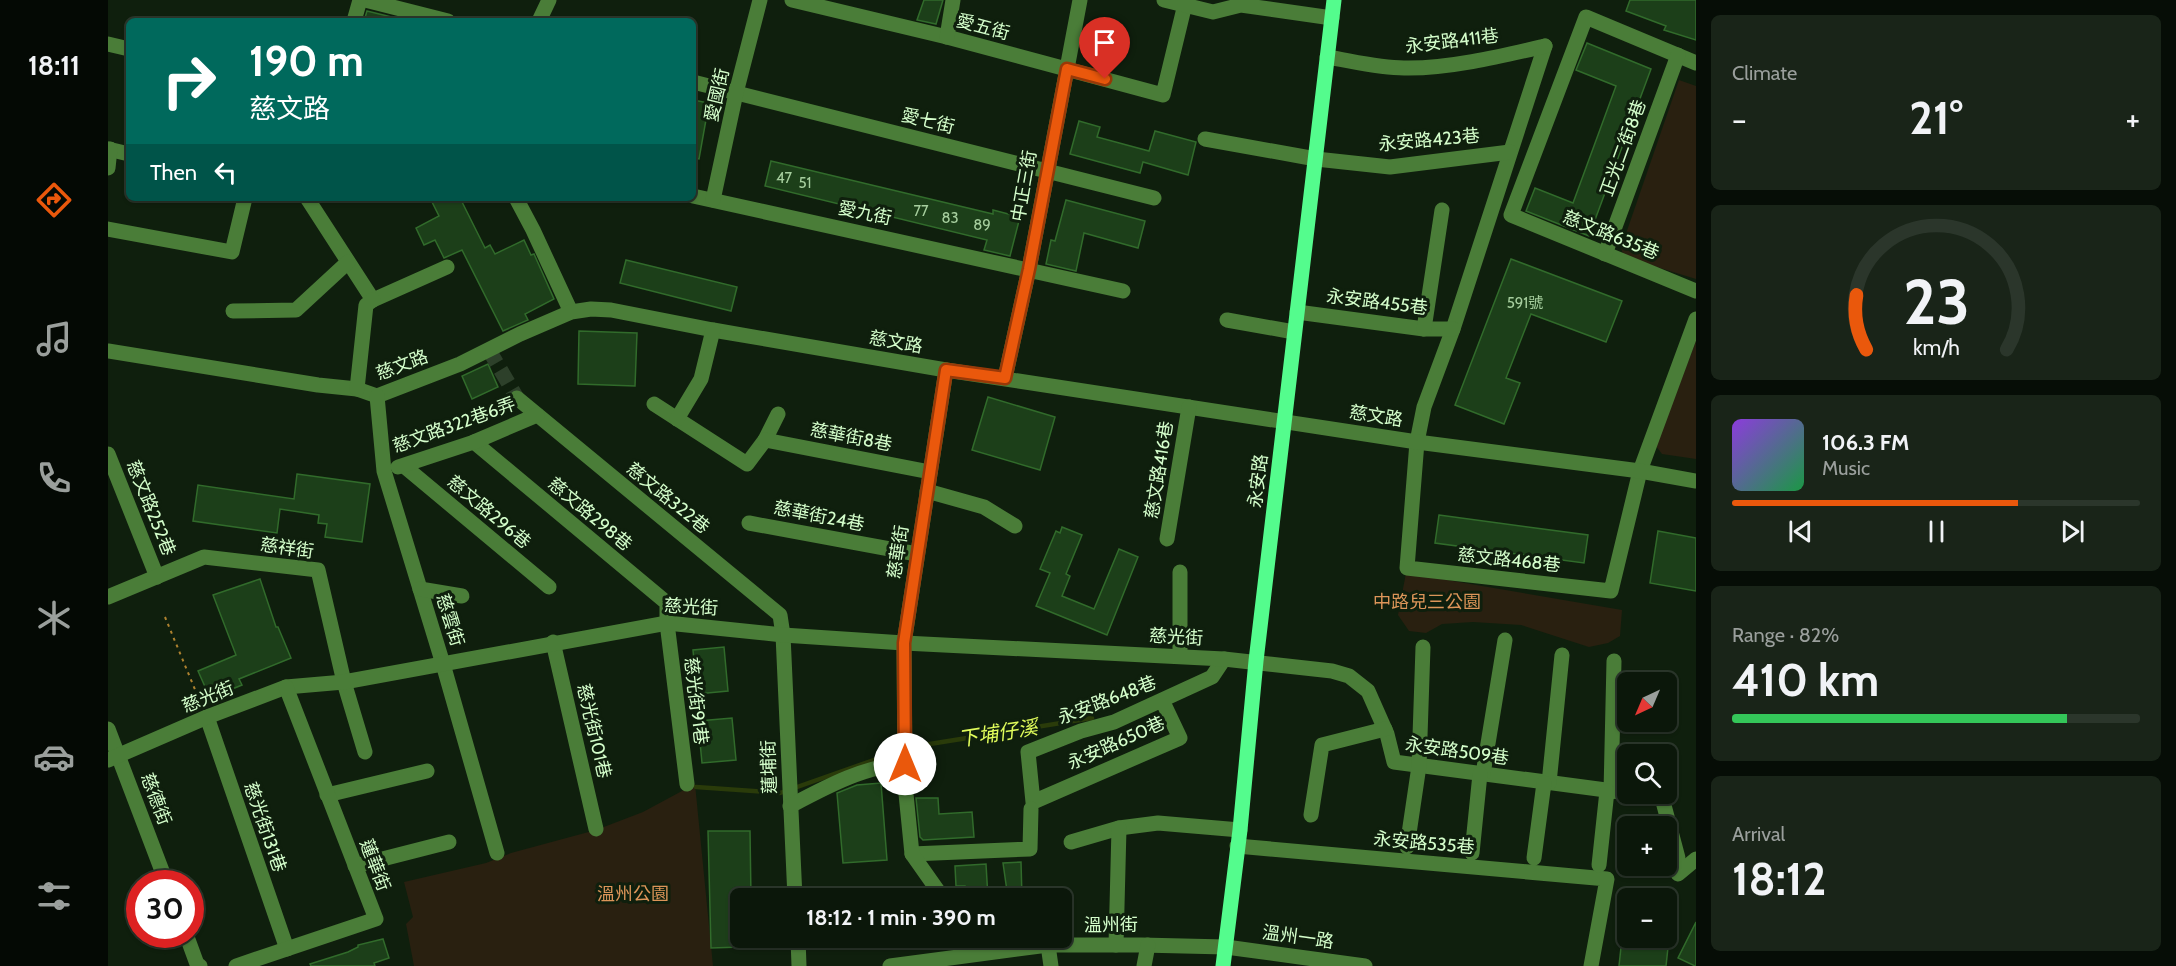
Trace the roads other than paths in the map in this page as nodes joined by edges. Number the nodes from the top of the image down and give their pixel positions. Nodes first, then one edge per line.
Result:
1 (360, 0) edge
2 (365, 0) edge
3 (549, 0) edge
4 (760, 0) edge
5 (792, 0) edge
6 (953, 0) edge
7 (1080, 0) edge
8 (1164, 0) edge
9 (1334, 0) edge
10 (1185, 3) edge
11 (1254, 3) edge
12 (355, 18) edge
13 (436, 18) edge
14 (540, 18) edge
15 (1332, 18) junction
16 (947, 38) junction
17 (108, 44) edge
18 (126, 48) edge
19 (1678, 55) junction
20 (1327, 57) junction
21 (1696, 63) edge
22 (1067, 69) junction
23 (696, 83) edge
24 (736, 93) junction
25 (1205, 139) dead end
26 (109, 149) edge
27 (1510, 152) junction
28 (126, 153) edge
29 (1316, 159) junction
30 (108, 168) edge
31 (1047, 171) junction
32 (696, 197) edge
33 (1154, 198) dead end
34 (713, 200) junction
35 (244, 201) edge
36 (309, 201) edge
37 (518, 201) edge
38 (1442, 210) dead end
39 (108, 229) edge
40 (1605, 254) junction
41 (348, 262) junction
42 (447, 267) dead end
43 (1029, 269) junction
44 (1123, 291) dead end
45 (1696, 291) edge
46 (373, 300) junction
47 (233, 311) dead end
48 (571, 312) junction
49 (1297, 312) junction
50 (1696, 319) edge
51 (1227, 320) dead end
52 (1424, 329) junction
53 (1453, 329) junction
54 (714, 330) junction
55 (1294, 332) junction
56 (108, 351) edge
57 (946, 370) junction
58 (1005, 378) junction
59 (357, 389) junction
60 (377, 396) junction
61 (517, 398) tunnel mouth
62 (654, 404) dead end
63 (1189, 407) junction
64 (778, 414) dead end
65 (537, 415) junction
66 (677, 419) junction
67 (1284, 422) junction
68 (765, 440) junction
69 (474, 442) junction
70 (1417, 442) junction
71 (108, 454) edge
72 (404, 466) junction
73 (384, 471) junction
74 (1640, 471) junction
75 (930, 472) junction
76 (1696, 481) edge
77 (927, 491) junction
78 (749, 523) dead end
79 (1015, 526) dead end
80 (1167, 539) dead end
81 (917, 554) junction
82 (1180, 572) dead end
83 (157, 577) junction
84 (549, 587) dead end
85 (420, 589) junction
86 (462, 596) dead end
87 (108, 597) edge
88 (667, 622) junction
89 (783, 635) junction
90 (1505, 640) dead end
91 (553, 642) junction
92 (904, 643) junction
93 (1423, 647) dead end
94 (1562, 655) dead end
95 (1180, 656) junction
96 (1224, 658) junction
97 (1614, 661) dead end
98 (1256, 662) junction
99 (443, 664) junction
100 (344, 682) junction
101 (286, 687) junction
102 (1162, 700) junction
103 (207, 717) junction
104 (108, 729) edge
105 (1385, 729) junction
106 (365, 752) dead end
107 (905, 754) junction
108 (113, 758) edge
109 (1419, 766) junction
110 (427, 771) dead end
111 (1481, 774) junction
112 (1546, 783) junction
113 (687, 784) dead end
114 (1609, 791) junction
115 (1617, 792) edge
116 (327, 795) junction
117 (790, 795) junction
118 (1670, 804) edge
119 (1032, 806) junction
120 (1311, 815) dead end
121 (1119, 828) junction
122 (596, 829) dead end
123 (1238, 838) junction
124 (449, 842) dead end
125 (1071, 842) dead end
126 (1407, 847) dead end
127 (497, 853) dead end
128 (1472, 853) dead end
129 (912, 854) junction
130 (1534, 858) dead end
131 (1678, 858) dead end
132 (1696, 859) edge
133 (1599, 865) dead end
134 (355, 866) junction
135 (161, 870) edge
136 (1678, 874) dead end
137 (795, 888) edge
138 (936, 888) edge
139 (1072, 945) edge
140 (1116, 945) junction
141 (1148, 945) junction
142 (1226, 947) junction
143 (191, 948) edge
144 (798, 948) edge
145 (1025, 948) edge
146 (1048, 948) edge
147 (287, 949) junction
148 (196, 965) edge
149 (236, 966) edge
150 (799, 966) edge
151 (890, 966) edge
152 (1051, 966) edge
153 (1144, 966) edge
154 (1223, 966) edge
155 (1365, 966) edge
156 (1591, 966) edge

1 - 12 street
2 - 13 street
3 - 14 street
4 - 24 street, 愛國街
5 - 16 street, 愛五街
6 - 16 street
7 - 22 street, 中正三街
8 - 10 street
9 - 15 main road, 永安路
10 - 11 street
10 - 22 street, 愛五街
11 - 15 street
15 - 20 main road, 永安路
16 - 22 street, 愛五街
17 - 18 street
19 - 21 street
19 - 40 street, 正光二街8巷
19 - 40 street, 慈文路635巷
20 - 27 street, 永安路411巷
20 - 29 main road, 永安路
22 - 31 street, 中正三街
23 - 24 street, 愛七街
24 - 31 street, 愛七街
24 - 34 street, 愛國街
25 - 29 street, 永安路423巷
26 - 28 street
26 - 30 street
27 - 29 street, 永安路423巷
27 - 53 street
29 - 49 main road, 永安路
31 - 33 street, 愛七街
31 - 43 street, 中正三街
32 - 34 street, 愛九街
34 - 43 street, 愛九街
35 - 39 street
36 - 41 street
37 - 48 street
38 - 52 street
40 - 45 street, 慈文路635巷
41 - 46 street
41 - 47 street
42 - 46 street
43 - 44 street, 愛九街
43 - 58 street, 中正三街
46 - 59 street
48 - 54 street, 慈文路
48 - 60 street, 慈文路
49 - 52 street, 永安路455巷
49 - 55 main road, 永安路
50 - 74 street
51 - 55 street
52 - 53 street, 永安路455巷
53 - 70 street
54 - 57 street, 慈文路
54 - 66 street
55 - 67 main road, 永安路
56 - 59 street, 慈文路
57 - 58 street, 慈文路
57 - 75 street, 慈華街
58 - 63 street, 慈文路
59 - 60 street, 慈文路
60 - 73 street, 慈雲街
61 - 65 street, 慈文路322巷
62 - 66 street
63 - 67 street, 慈文路
63 - 80 street, 慈文路416巷
64 - 68 street
65 - 69 street, 慈文路322巷6弄
65 - 89 street, 慈文路322巷
66 - 68 street
67 - 70 street, 慈文路
67 - 98 main road, 永安路
68 - 75 street, 慈華街8巷
69 - 72 street, 慈文路322巷6弄
69 - 88 street, 慈文路298巷
70 - 74 street, 慈文路
70 - 74 street, 慈文路468巷
71 - 83 street, 慈文路252巷
72 - 73 street, 慈文路322巷6弄
72 - 84 street, 慈文路296巷
73 - 85 street, 慈雲街
74 - 76 street, 慈文路
75 - 77 street, 慈華街
77 - 79 street
77 - 81 street, 慈華街
78 - 81 street, 慈華街24巷
81 - 92 street, 慈華街
82 - 95 street
83 - 87 street, 慈祥街
83 - 100 street, 慈祥街
85 - 86 street
85 - 99 street, 慈雲街
88 - 89 street, 慈光街
88 - 91 street, 慈光街
88 - 113 street, 慈光街91巷
89 - 92 street, 慈光街
89 - 117 street, 蓮埔街
90 - 111 street
91 - 99 street, 慈光街
91 - 122 street, 慈光街101巷
92 - 95 street, 慈光街
92 - 107 street, 慈華街
93 - 109 street
94 - 112 street
95 - 96 street, 慈光街
96 - 98 street, 慈光街
96 - 102 street, 永安路648巷
97 - 114 street
98 - 105 street, 永安路509巷
98 - 123 main road, 永安路
99 - 100 street, 慈光街
99 - 127 street, 慈雲街
100 - 101 street, 慈光街
100 - 106 street, 慈祥街
101 - 103 street, 慈光街
101 - 116 street, 蓮華街
102 - 119 street, 永安路648巷
102 - 119 street, 永安路650巷
103 - 108 street, 慈光街
103 - 147 street, 慈光街131巷
104 - 108 street, 慈德街
105 - 109 street, 永安路509巷
105 - 120 street
107 - 117 street
107 - 129 street, 慈華街
108 - 135 street, 慈德街
109 - 111 street, 永安路509巷
109 - 126 street
110 - 116 street
111 - 112 street, 永安路509巷
111 - 128 street
112 - 114 street, 永安路509巷
112 - 130 street
114 - 115 street, 永安路509巷
114 - 133 street
116 - 134 street, 蓮華街
117 - 137 street, 蓮埔街
118 - 131 street
119 - 129 street
121 - 123 street, 永安路535巷
121 - 125 street, 永安路535巷
121 - 140 street
123 - 142 main road, 永安路
123 - 156 street, 永安路535巷
124 - 134 street
129 - 138 street
132 - 136 street
134 - 147 street, 蓮華街
139 - 140 street, 溫州街
140 - 141 street, 溫州街
141 - 142 street, 溫州街
141 - 153 street
142 - 154 main road, 永安路
142 - 155 street, 溫州一路
143 - 148 street
144 - 150 street
145 - 151 street, 溫州街
146 - 152 street
147 - 149 street, 蓮華街

